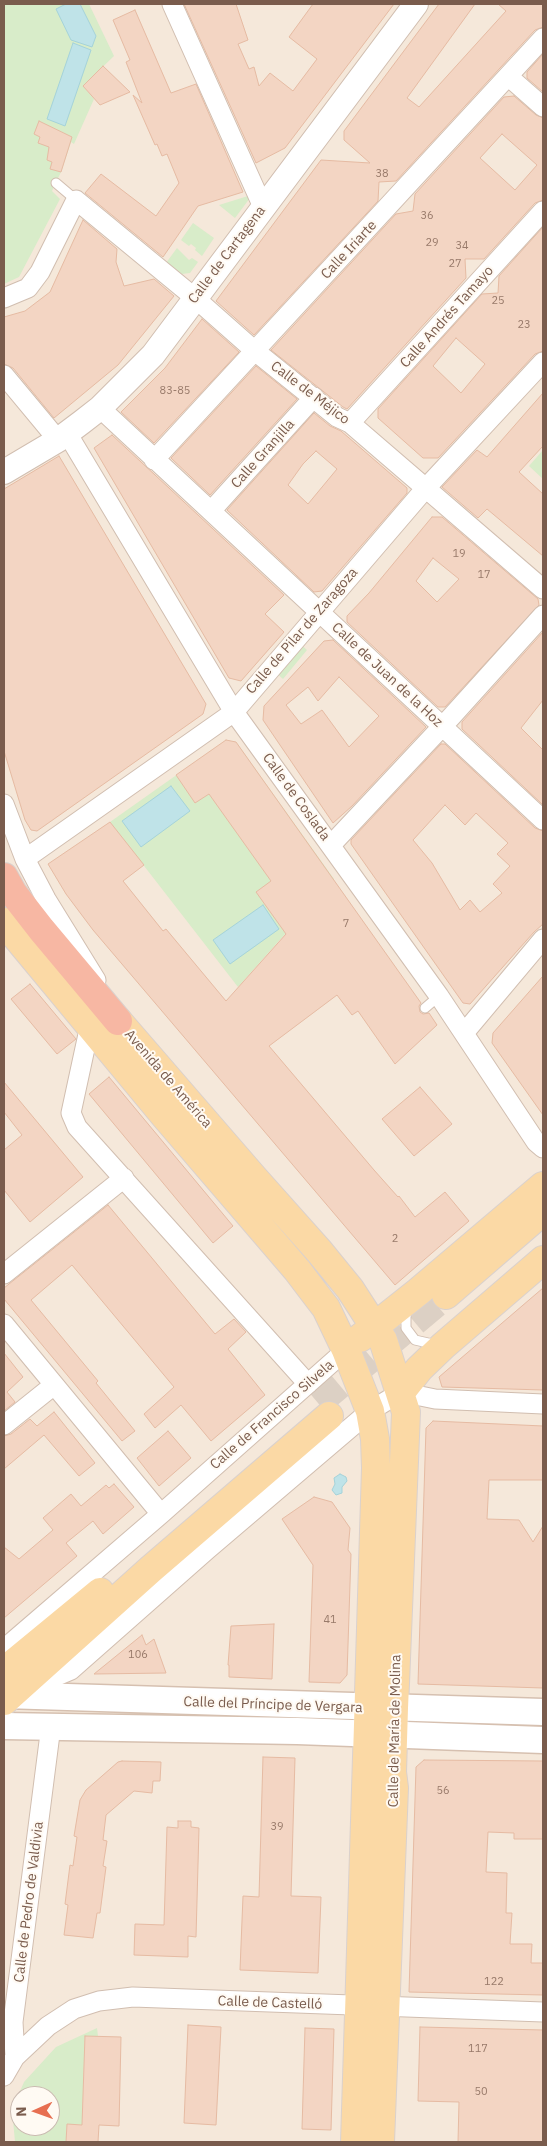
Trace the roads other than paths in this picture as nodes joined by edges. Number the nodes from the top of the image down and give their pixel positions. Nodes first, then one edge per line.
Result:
1 (172, 4) edge
2 (416, 4) edge
3 (543, 38) edge
4 (508, 77) junction
5 (543, 107) edge
6 (56, 184) dead end
7 (76, 200) junction
8 (263, 207) junction
9 (543, 211) edge
10 (4, 298) edge
11 (195, 298) junction
12 (255, 351) junction
13 (543, 362) edge
14 (4, 375) edge
15 (314, 397) junction
16 (100, 408) junction
17 (350, 424) junction
18 (63, 437) junction
19 (154, 460) junction
20 (4, 472) edge
21 (425, 489) junction
22 (210, 512) junction
23 (543, 589) edge
24 (319, 612) junction
25 (543, 615) edge
26 (234, 712) junction
27 (442, 726) junction
28 (4, 804) edge
29 (543, 820) edge
30 (331, 844) junction
31 (25, 859) junction
32 (4, 877) edge
33 (8, 932) edge
34 (543, 939) edge
35 (118, 1021) junction
36 (90, 1025) junction
37 (464, 1032) junction
38 (543, 1148) edge
39 (124, 1178) junction
40 (543, 1186) edge
41 (543, 1212) edge
42 (543, 1233) edge
43 (543, 1260) edge
44 (4, 1274) edge
45 (407, 1301) junction
46 (4, 1324) edge
47 (374, 1326) junction
48 (443, 1346) junction
49 (346, 1350) junction
50 (54, 1385) junction
51 (401, 1392) junction
52 (319, 1401) junction
53 (543, 1404) edge
54 (370, 1412) junction
55 (4, 1426) edge
56 (161, 1514) junction
57 (4, 1649) edge
58 (5, 1691) edge
59 (381, 1708) junction
60 (543, 1712) edge
61 (4, 1726) edge
62 (51, 1726) junction
63 (380, 1735) junction
64 (543, 1740) edge
65 (372, 2007) junction
66 (543, 2012) edge
67 (15, 2057) junction
68 (4, 2076) edge
69 (355, 2142) edge
70 (380, 2142) edge

1 - 8 street
2 - 8 street, Calle de Cartagena
3 - 4 street, Calle Iriarte
4 - 5 street
4 - 12 street, Calle Iriarte
6 - 7 lane
7 - 10 street
7 - 11 street, Calle de Méjico
8 - 11 street, Calle de Cartagena
9 - 17 street, Calle Andrés Tamayo
11 - 12 street, Calle de Méjico
11 - 16 street, Calle de Cartagena
12 - 15 street, Calle de Méjico
12 - 19 street, Calle Iriarte
13 - 21 street, Calle de Pilar de Zaragoza
14 - 18 street, Calle de Coslada
15 - 17 street, Calle de Méjico
15 - 22 street, Calle Granjilla
16 - 18 street, Calle de Cartagena
16 - 19 street, Calle de Juan de la Hoz
17 - 21 street, Calle de Méjico
18 - 20 street, Calle de Cartagena
18 - 26 street, Calle de Coslada
19 - 22 street, Calle de Juan de la Hoz
21 - 23 street, Calle de Méjico
21 - 24 street, Calle de Pilar de Zaragoza
22 - 24 street, Calle de Juan de la Hoz
24 - 26 street, Calle de Pilar de Zaragoza
24 - 27 street, Calle de Juan de la Hoz
25 - 27 street
26 - 30 street, Calle de Coslada
26 - 31 street, Calle de Pilar de Zaragoza
27 - 29 street, Calle de Juan de la Hoz
27 - 30 street
28 - 31 street, Avenida de América
30 - 37 street, Calle de Coslada
31 - 35 street, Avenida de América
32 - 35 highway
33 - 36 main road, Avenida de América
34 - 37 street
35 - 47 main road, Avenida de América
36 - 39 street
36 - 49 main road, Avenida de América
37 - 38 street, Calle de Coslada
39 - 44 street
39 - 52 street
40 - 45 main road, Calle de Francisco Silvela
41 - 42 main road
43 - 48 main road
45 - 47 main road, Calle de Francisco Silvela
45 - 48 lane
46 - 50 street
47 - 49 main road, Calle de Francisco Silvela
47 - 51 main road, Calle de María de Molina
48 - 51 main road
49 - 52 street, Calle de Francisco Silvela
49 - 54 main road, Avenida de América
50 - 55 street
50 - 56 street
51 - 53 street
51 - 54 street
51 - 59 main road, Calle de María de Molina
52 - 56 street, Calle de Francisco Silvela
52 - 58 main road, Calle de Francisco Silvela
54 - 58 street
54 - 59 main road, Calle de María de Molina
56 - 57 street, Calle de Francisco Silvela
58 - 59 main road, Calle del Príncipe de Vergara
59 - 60 main road, Calle del Príncipe de Vergara
59 - 63 main road, Calle de María de Molina
61 - 62 main road, Calle del Príncipe de Vergara
62 - 63 main road, Calle del Príncipe de Vergara
62 - 67 street, Calle de Pedro de Valdivia
63 - 64 main road, Calle del Príncipe de Vergara
63 - 65 main road, Calle de María de Molina
65 - 66 street, Calle de Castelló
65 - 67 street, Calle de Castelló
65 - 69 main road, Calle de María de Molina
65 - 70 main road, Calle de María de Molina
67 - 68 street

